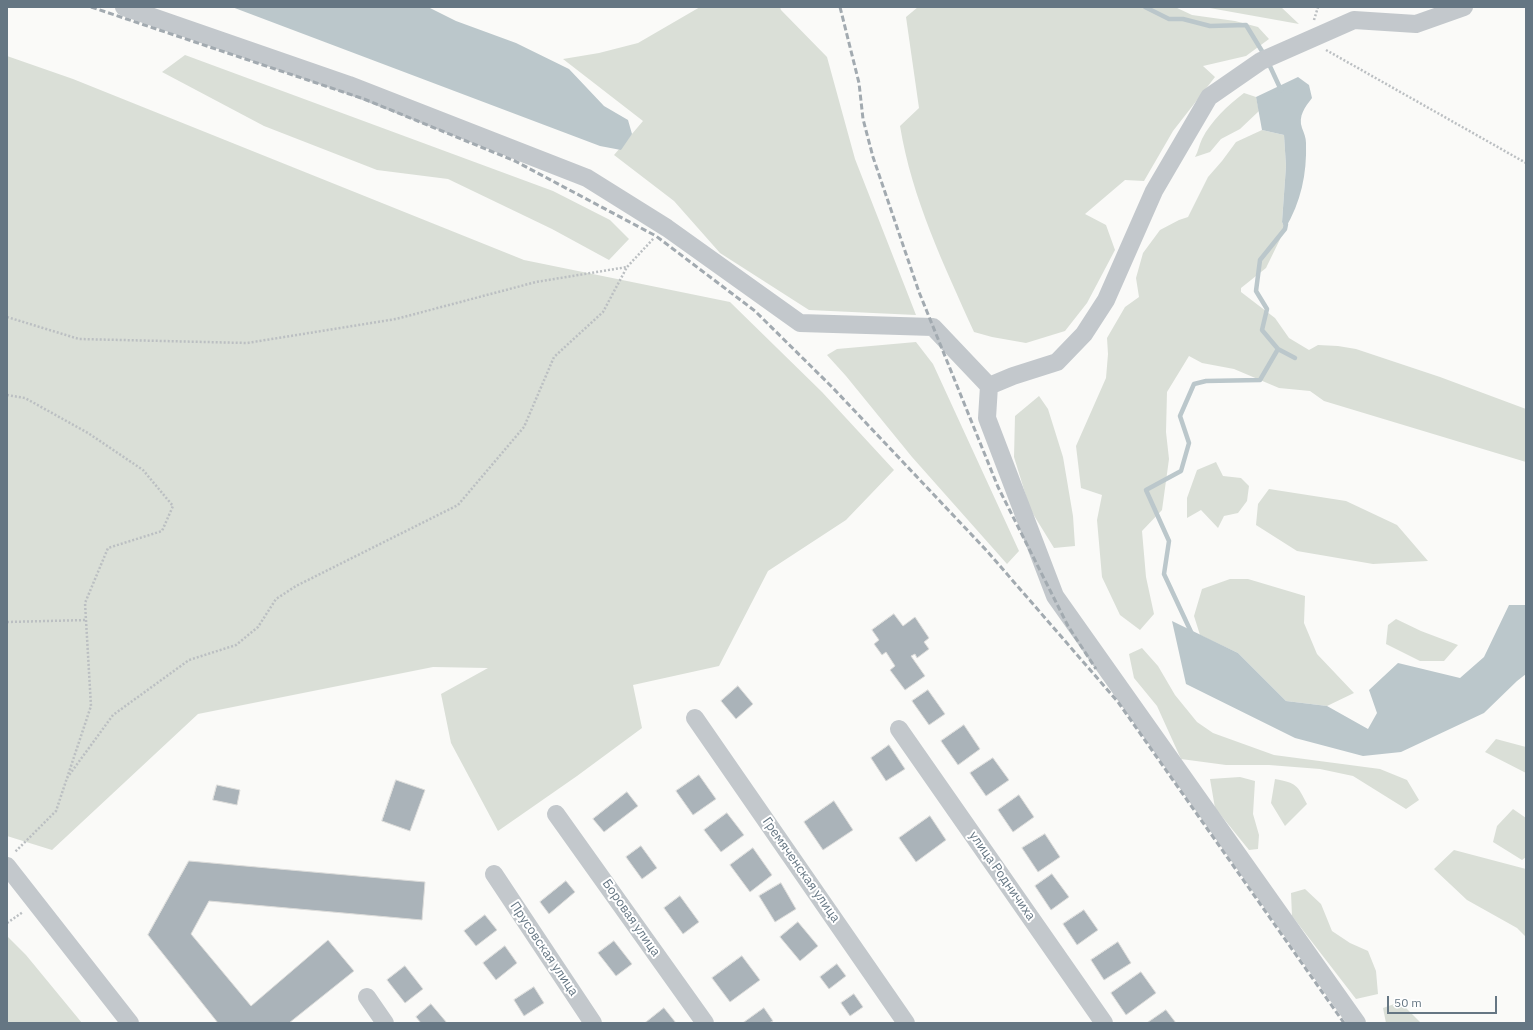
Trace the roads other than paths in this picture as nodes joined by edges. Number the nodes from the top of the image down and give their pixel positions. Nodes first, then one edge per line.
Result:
1 (124, 7) edge
2 (1464, 7) edge
3 (989, 386) junction
4 (695, 718) dead end
5 (900, 729) dead end
6 (556, 814) dead end
7 (10, 860) edge
8 (494, 874) dead end
9 (367, 997) dead end
10 (130, 1023) edge
11 (385, 1023) edge
12 (593, 1023) edge
13 (705, 1023) edge
14 (906, 1023) edge
15 (1104, 1023) edge
16 (1356, 1023) edge

1 - 3 street
2 - 3 street
3 - 16 street
4 - 14 street, Гремяченская улица
5 - 15 street, улица Родничиха
6 - 13 street, Боровая улица
7 - 10 street
8 - 12 street, Прусовская улица
9 - 11 street

